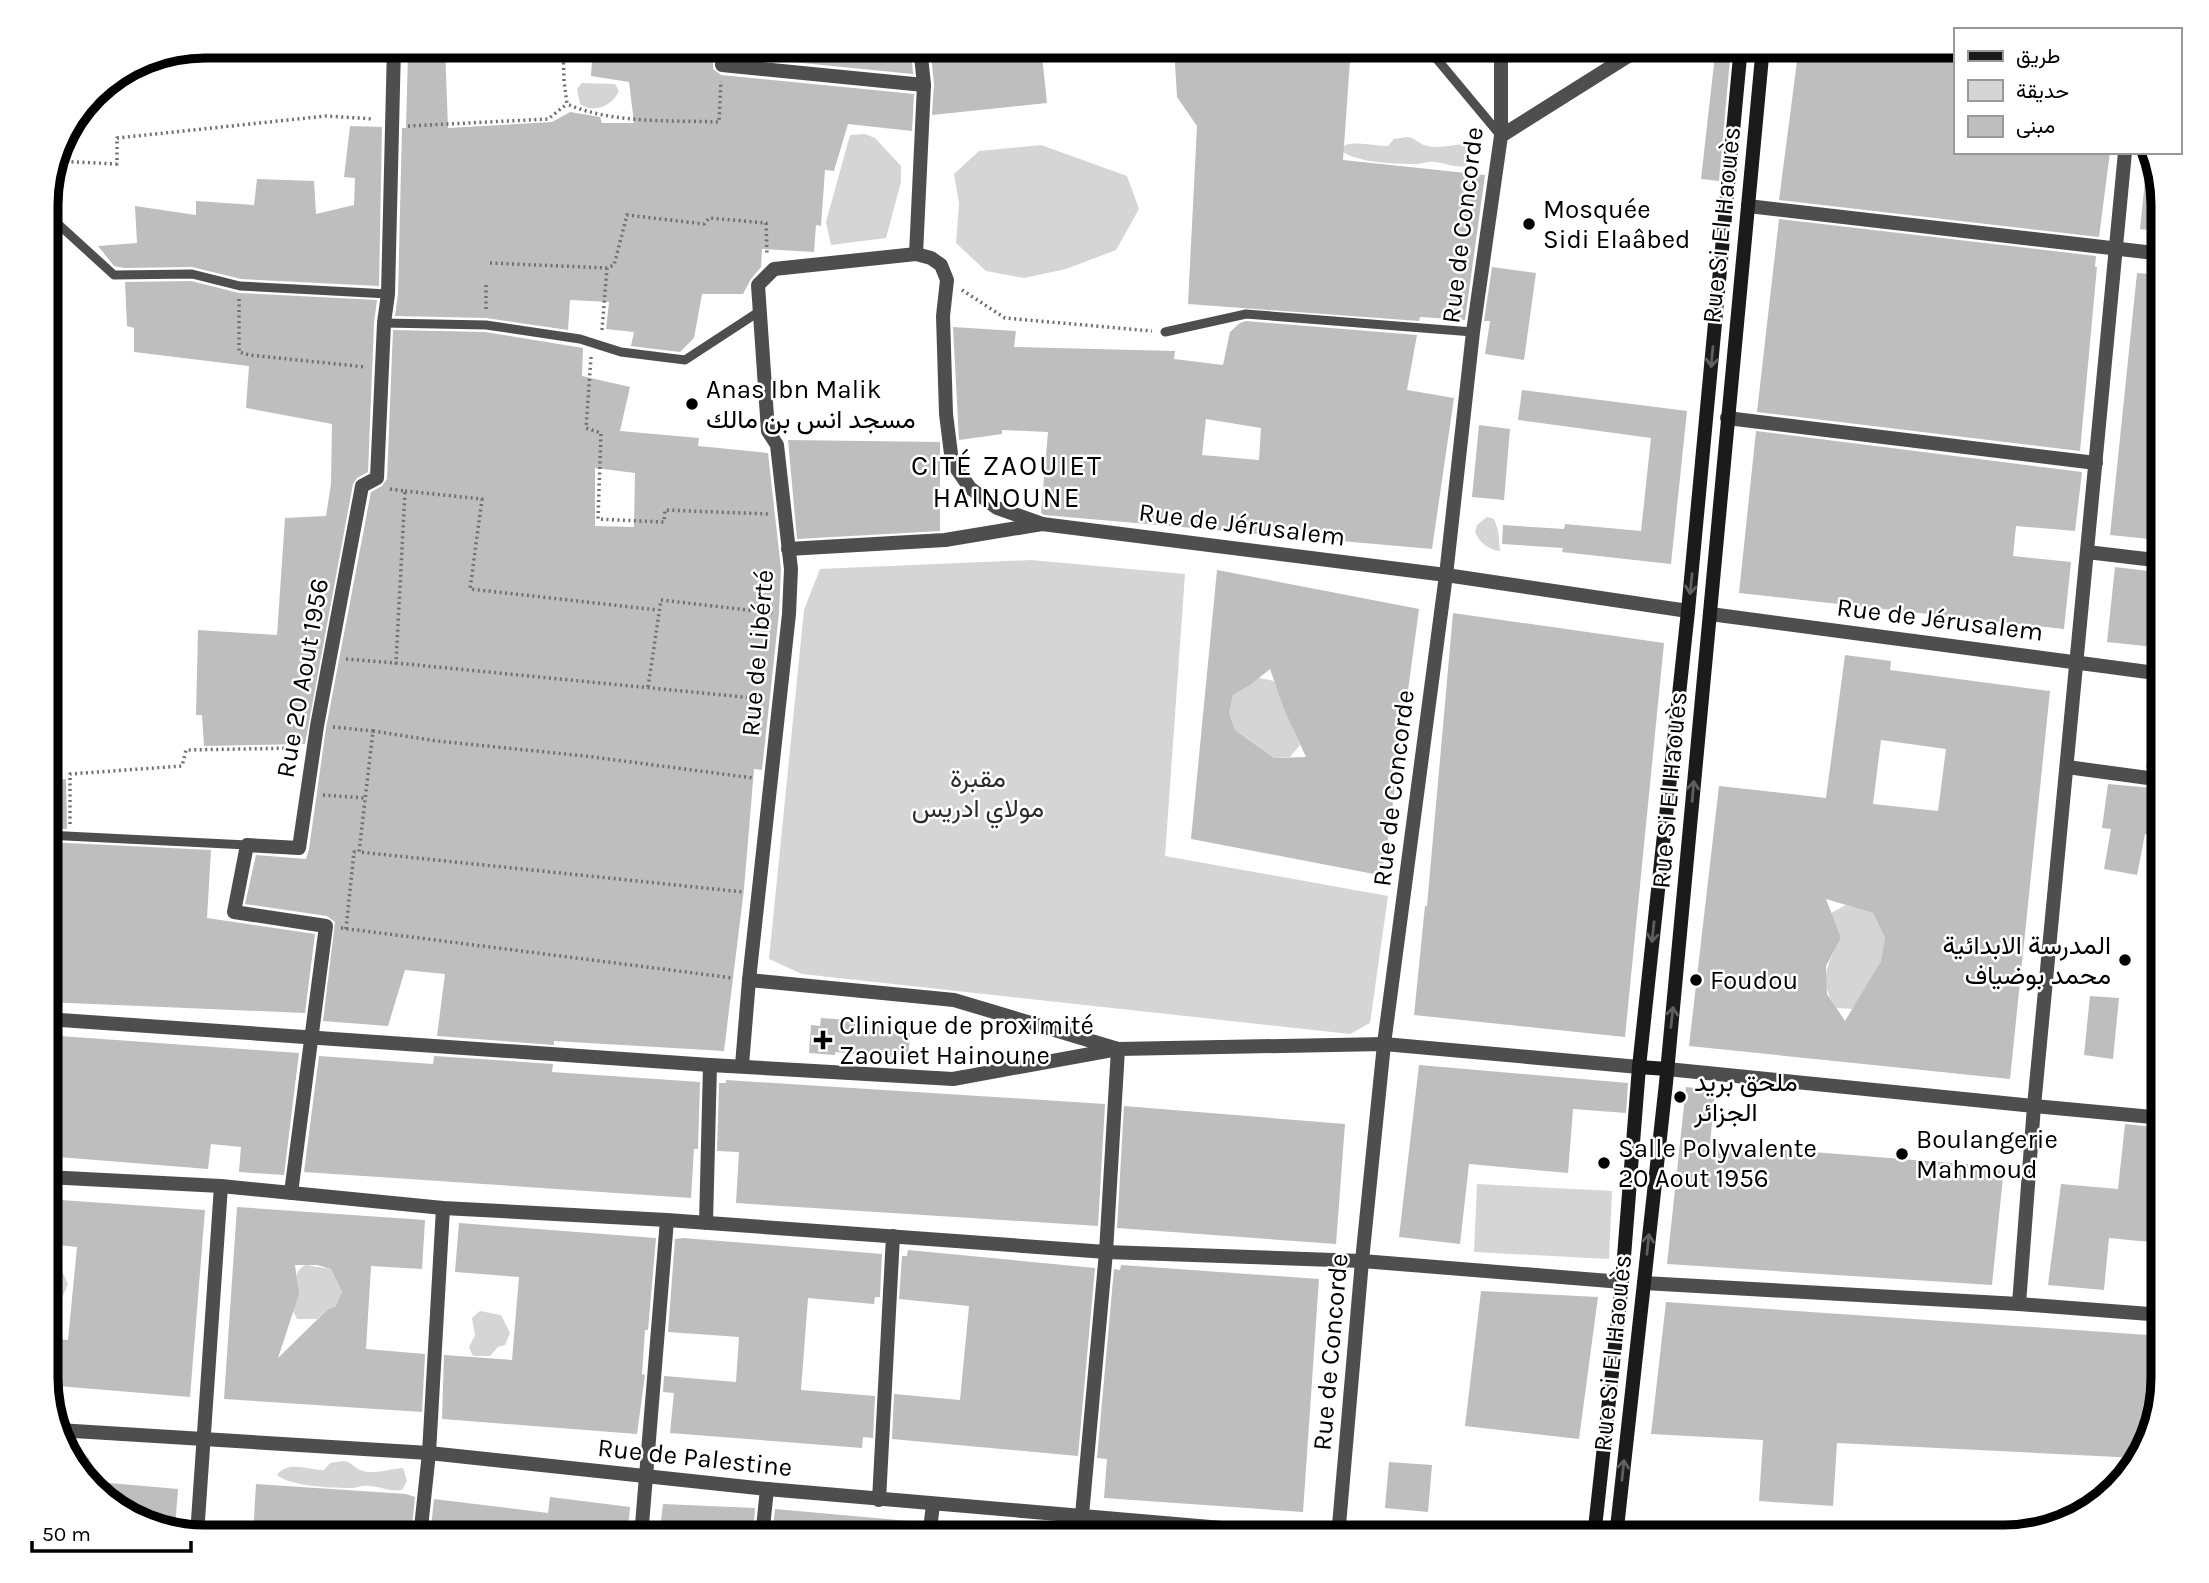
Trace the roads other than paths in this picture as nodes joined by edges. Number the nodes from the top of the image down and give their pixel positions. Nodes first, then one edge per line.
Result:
1 (394, 58) edge
2 (722, 58) edge
3 (921, 58) edge
4 (1436, 58) edge
5 (1501, 58) edge
6 (1625, 58) edge
7 (1740, 58) edge
8 (1762, 58) edge
9 (924, 85) junction
10 (1501, 136) junction
11 (2125, 154) edge
12 (1748, 206) junction
13 (58, 224) edge
14 (2117, 250) junction
15 (2151, 253) edge
16 (916, 254) junction
17 (388, 294) junction
18 (760, 311) junction
19 (384, 323) junction
20 (1165, 332) road end
21 (1474, 332) junction
22 (1727, 418) junction
23 (2096, 463) junction
24 (1042, 524) junction
25 (788, 549) junction
26 (2087, 552) junction
27 (2151, 559) edge
28 (1446, 575) junction
29 (1688, 611) junction
30 (1710, 614) junction
31 (2077, 662) junction
32 (2151, 672) edge
33 (2067, 767) junction
34 (2151, 778) edge
35 (58, 836) edge
36 (247, 845) junction
37 (749, 980) junction
38 (58, 1020) edge
39 (311, 1036) junction
40 (1384, 1044) junction
41 (1118, 1049) junction
42 (710, 1065) junction
43 (742, 1065) junction
44 (1639, 1067) junction
45 (1667, 1069) junction
46 (2034, 1106) junction
47 (2151, 1117) edge
48 (58, 1178) edge
49 (221, 1186) junction
50 (291, 1193) junction
51 (443, 1208) junction
52 (667, 1220) junction
53 (706, 1223) junction
54 (893, 1237) junction
55 (1106, 1252) junction
56 (1362, 1261) junction
57 (1622, 1282) junction
58 (1644, 1283) junction
59 (2019, 1304) junction
60 (2151, 1314) edge
61 (68, 1431) edge
62 (205, 1440) junction
63 (429, 1453) junction
64 (648, 1476) junction
65 (767, 1489) junction
66 (879, 1500) junction
67 (933, 1505) junction
68 (1081, 1518) junction
69 (198, 1525) edge
70 (421, 1525) edge
71 (642, 1525) edge
72 (763, 1525) edge
73 (931, 1525) edge
74 (1081, 1525) edge
75 (1167, 1525) edge
76 (1339, 1525) edge
77 (1595, 1525) edge
78 (1617, 1525) edge

1 - 17 street
2 - 9 street
3 - 9 street
4 - 10 lane
5 - 10 street, Rue de Concorde
6 - 10 street
7 -> 29 street, Rue Si El Haouès
8 - 12 street, Rue Si El Haouès
9 - 16 street
10 - 21 street, Rue de Concorde
11 - 14 street
12 - 14 street
12 - 22 street, Rue Si El Haouès
13 - 17 lane
14 - 15 street
14 - 23 street
16 - 18 street, Rue de Libérté
16 - 24 street
17 - 19 street
18 - 19 lane
18 - 25 street, Rue de Libérté
19 - 36 street, Rue 20 Aout 1956
20 - 21 lane
21 - 28 street, Rue de Concorde
22 - 23 street
22 - 30 street, Rue Si El Haouès
23 - 26 street
24 - 25 street, Rue de Jérusalem
24 - 28 street, Rue de Jérusalem
25 - 37 street, Rue de Libérté
26 - 27 street
26 - 31 street
28 - 29 street, Rue de Jérusalem
28 - 40 street, Rue de Concorde
29 - 30 street
29 -> 44 street, Rue Si El Haouès
30 - 31 street, Rue de Jérusalem
45 -> 30 street, Rue Si El Haouès
31 - 32 street, Rue de Jérusalem
31 - 33 street
33 - 34 street
33 - 46 street
35 - 36 lane
36 - 39 street
37 - 41 street
37 - 43 street, Rue de Libérté
38 - 39 street
39 - 42 street
39 - 50 street
40 - 41 street
40 - 44 street
40 - 56 street, Rue de Concorde
41 - 43 street
41 - 55 street
42 - 43 street
42 - 53 street
44 - 45 street
44 - 57 street, Rue Si El Haouès
45 - 46 street
58 -> 45 street, Rue Si El Haouès
46 - 47 street
46 - 59 street
48 - 49 street
49 - 50 street
49 - 62 street
50 - 51 street
51 - 52 street
51 - 63 street
52 - 53 street
52 - 64 street
53 - 54 street
54 - 55 street
54 - 66 street
55 - 56 street
55 - 68 street
56 - 57 street
56 - 76 street, Rue de Concorde
57 - 58 street
57 - 77 street, Rue Si El Haouès
58 - 59 street
78 -> 58 street, Rue Si El Haouès
59 - 60 street
61 - 62 street, Rue de Palestine
62 - 63 street, Rue de Palestine
62 - 69 street
63 - 64 street, Rue de Palestine
63 - 70 street
64 - 65 street, Rue de Palestine
64 - 71 street
65 - 66 street, Rue de Palestine
65 - 72 street
66 - 67 street, Rue de Palestine
67 - 68 street, Rue de Palestine
67 - 73 street
68 - 74 street
68 - 75 street, Rue de Palestine

